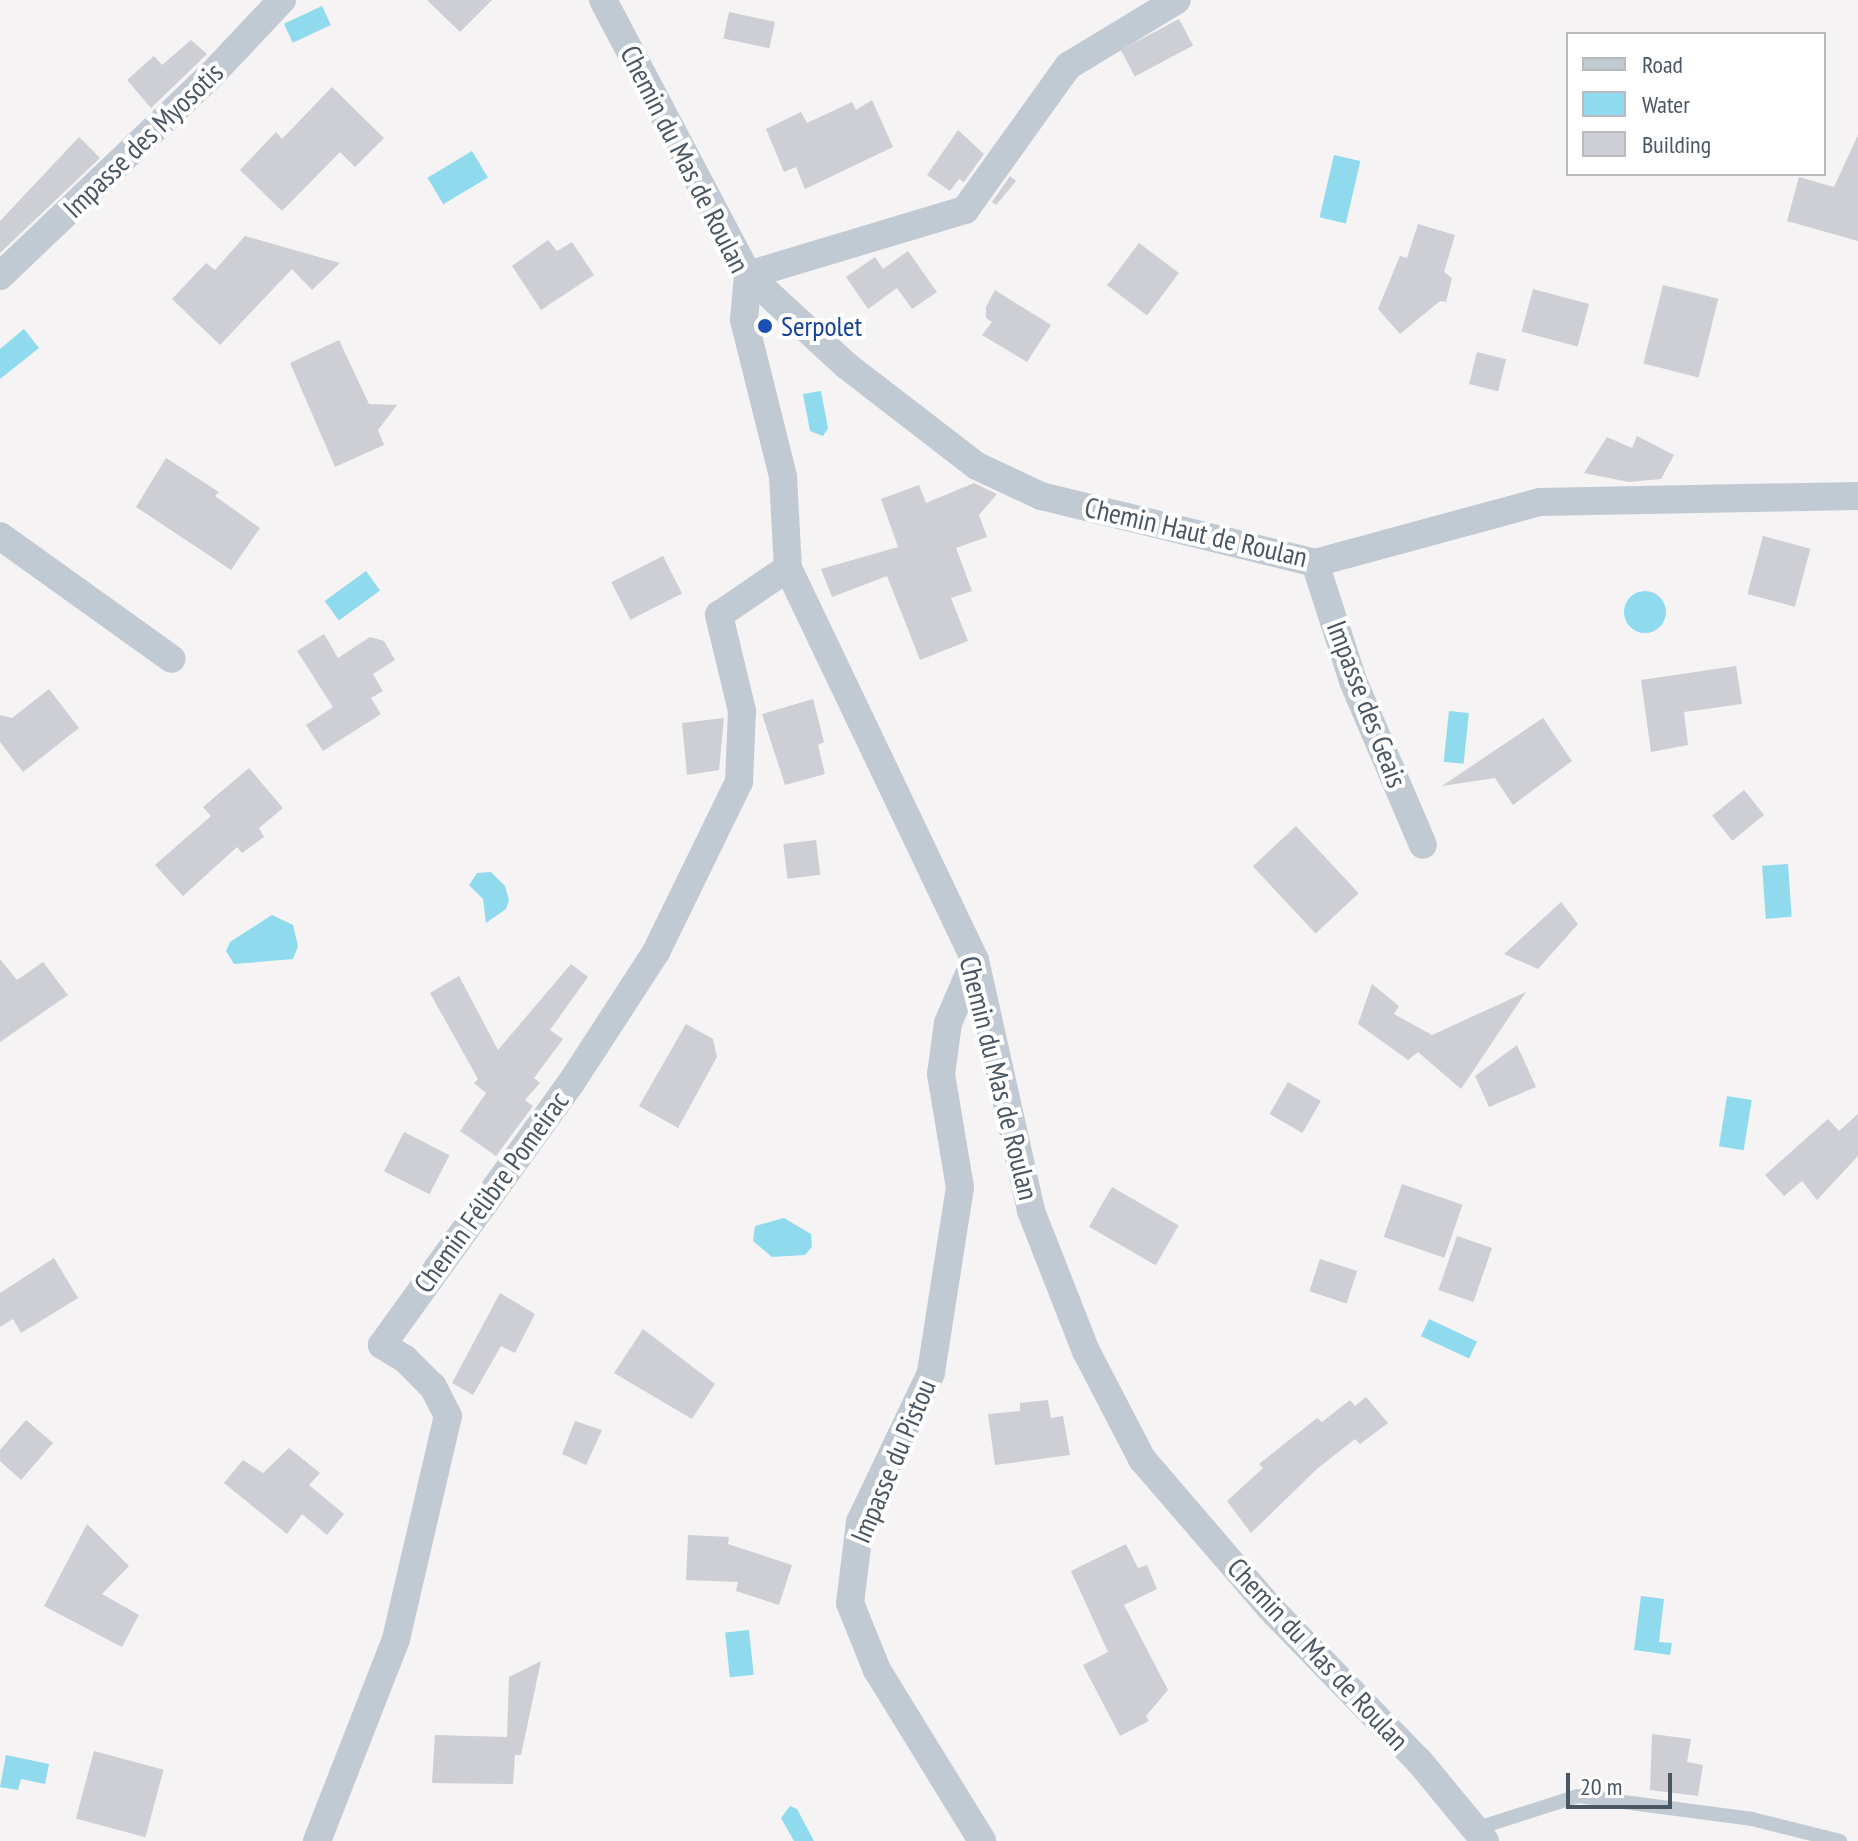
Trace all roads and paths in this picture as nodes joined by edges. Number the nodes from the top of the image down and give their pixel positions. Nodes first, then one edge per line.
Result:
1 (282, 0) edge
2 (603, 0) edge
3 (1177, 0) edge
4 (748, 275) junction
5 (0, 276) edge
6 (1858, 496) edge
7 (0, 536) edge
8 (1315, 563) junction
9 (788, 568) junction
10 (172, 659) dead end
11 (1423, 845) dead end
12 (975, 960) junction
13 (1480, 1835) edge
14 (317, 1841) edge
15 (982, 1841) edge
16 (1840, 1841) edge

1 - 5 street, Impasse des Myosotis
2 - 4 street, Chemin du Mas de Roulan
3 - 4 street
4 - 8 street, Chemin Haut de Roulan
4 - 9 street, Chemin du Mas de Roulan
6 - 8 street, Chemin Haut de Roulan
7 - 10 street
8 - 11 street, Impasse des Geais
9 - 12 street, Chemin du Mas de Roulan
9 - 14 street, Chemin Félibre Pomeirac
12 - 13 street, Chemin du Mas de Roulan
12 - 15 street, Impasse du Pistou
13 - 16 lane

